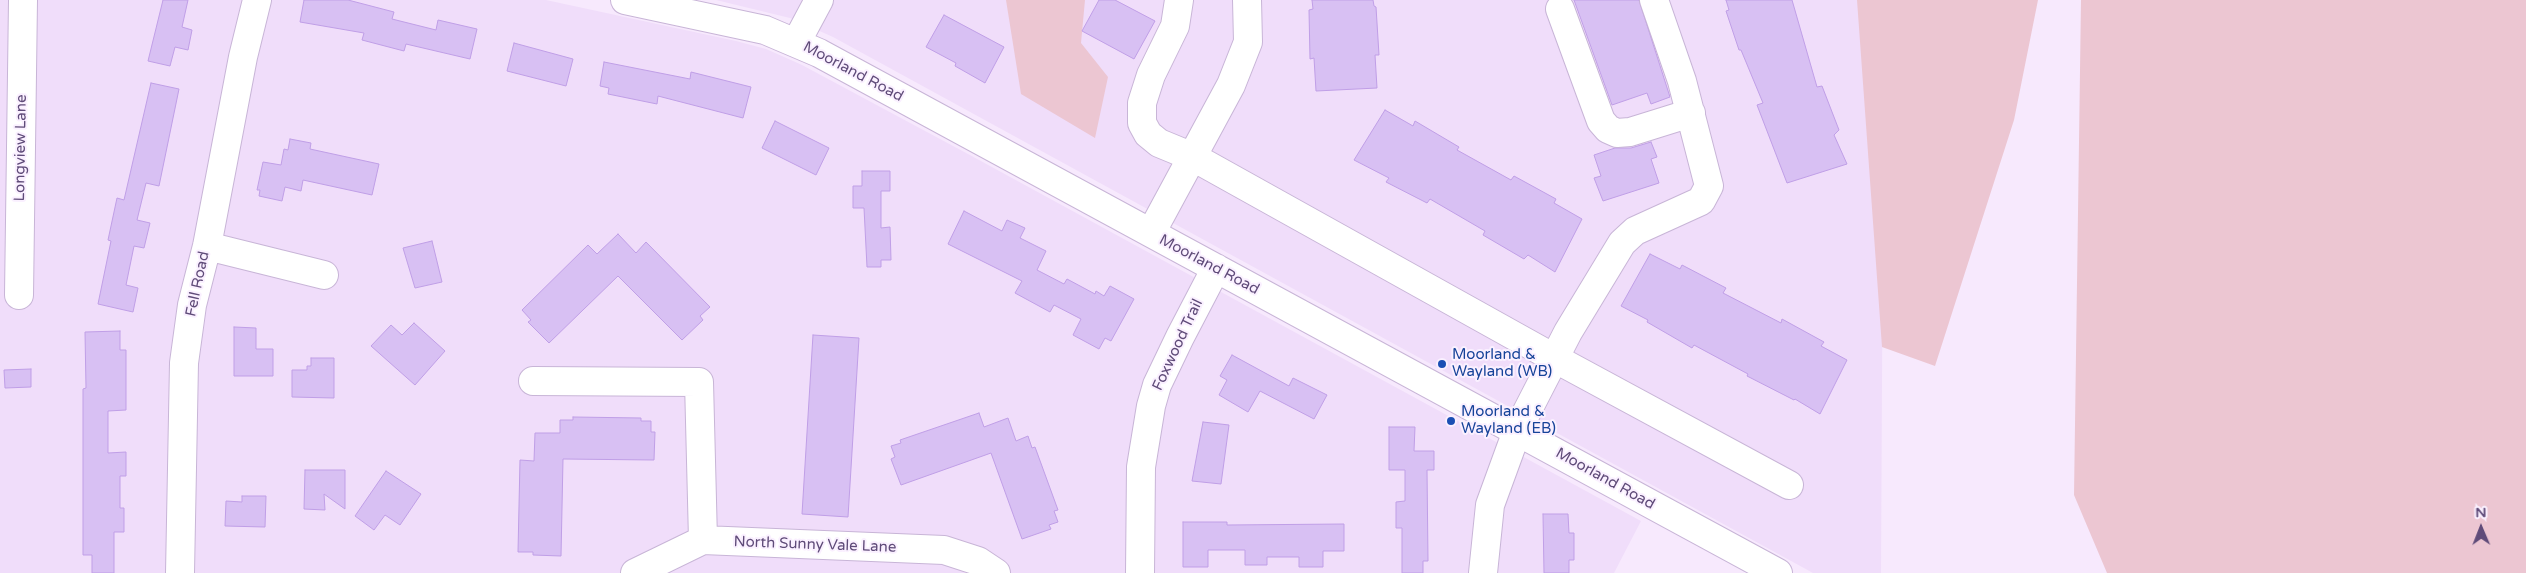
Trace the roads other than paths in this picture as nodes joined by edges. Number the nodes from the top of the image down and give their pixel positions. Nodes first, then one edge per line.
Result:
1 (22, 0) edge
2 (257, 0) edge
3 (625, 0) edge
4 (819, 0) edge
5 (1178, 0) edge
6 (1247, 0) edge
7 (1654, 0) edge
8 (1560, 8) dead end
9 (796, 43) junction
10 (1691, 113) junction
11 (1193, 157) junction
12 (1151, 233) junction
13 (207, 246) junction
14 (1216, 268) junction
15 (324, 275) dead end
16 (20, 295) dead end
17 (1554, 358) junction
18 (533, 381) dead end
19 (1517, 432) junction
20 (1789, 485) dead end
21 (703, 540) junction
22 (680, 563) edge
23 (180, 573) edge
24 (635, 573) edge
25 (996, 573) edge
26 (1140, 573) edge
27 (1483, 573) edge
28 (1778, 573) edge

1 - 16 street, Longview Lane
2 - 13 street, Fell Road
3 - 9 street, Moorland Road
4 - 9 street
5 - 11 street
6 - 11 street
7 - 10 street
8 - 10 street
9 - 12 street, Moorland Road
10 - 17 street
11 - 12 street
11 - 17 street
12 - 14 street, Moorland Road
13 - 15 street
13 - 23 street, Fell Road
14 - 19 street, Moorland Road
14 - 26 street, Foxwood Trail
17 - 19 street
17 - 20 street
18 - 21 street
19 - 27 street
19 - 28 street, Moorland Road
21 - 22 street, North Sunny Vale Lane
21 - 25 street, North Sunny Vale Lane
22 - 24 street, North Sunny Vale Lane

